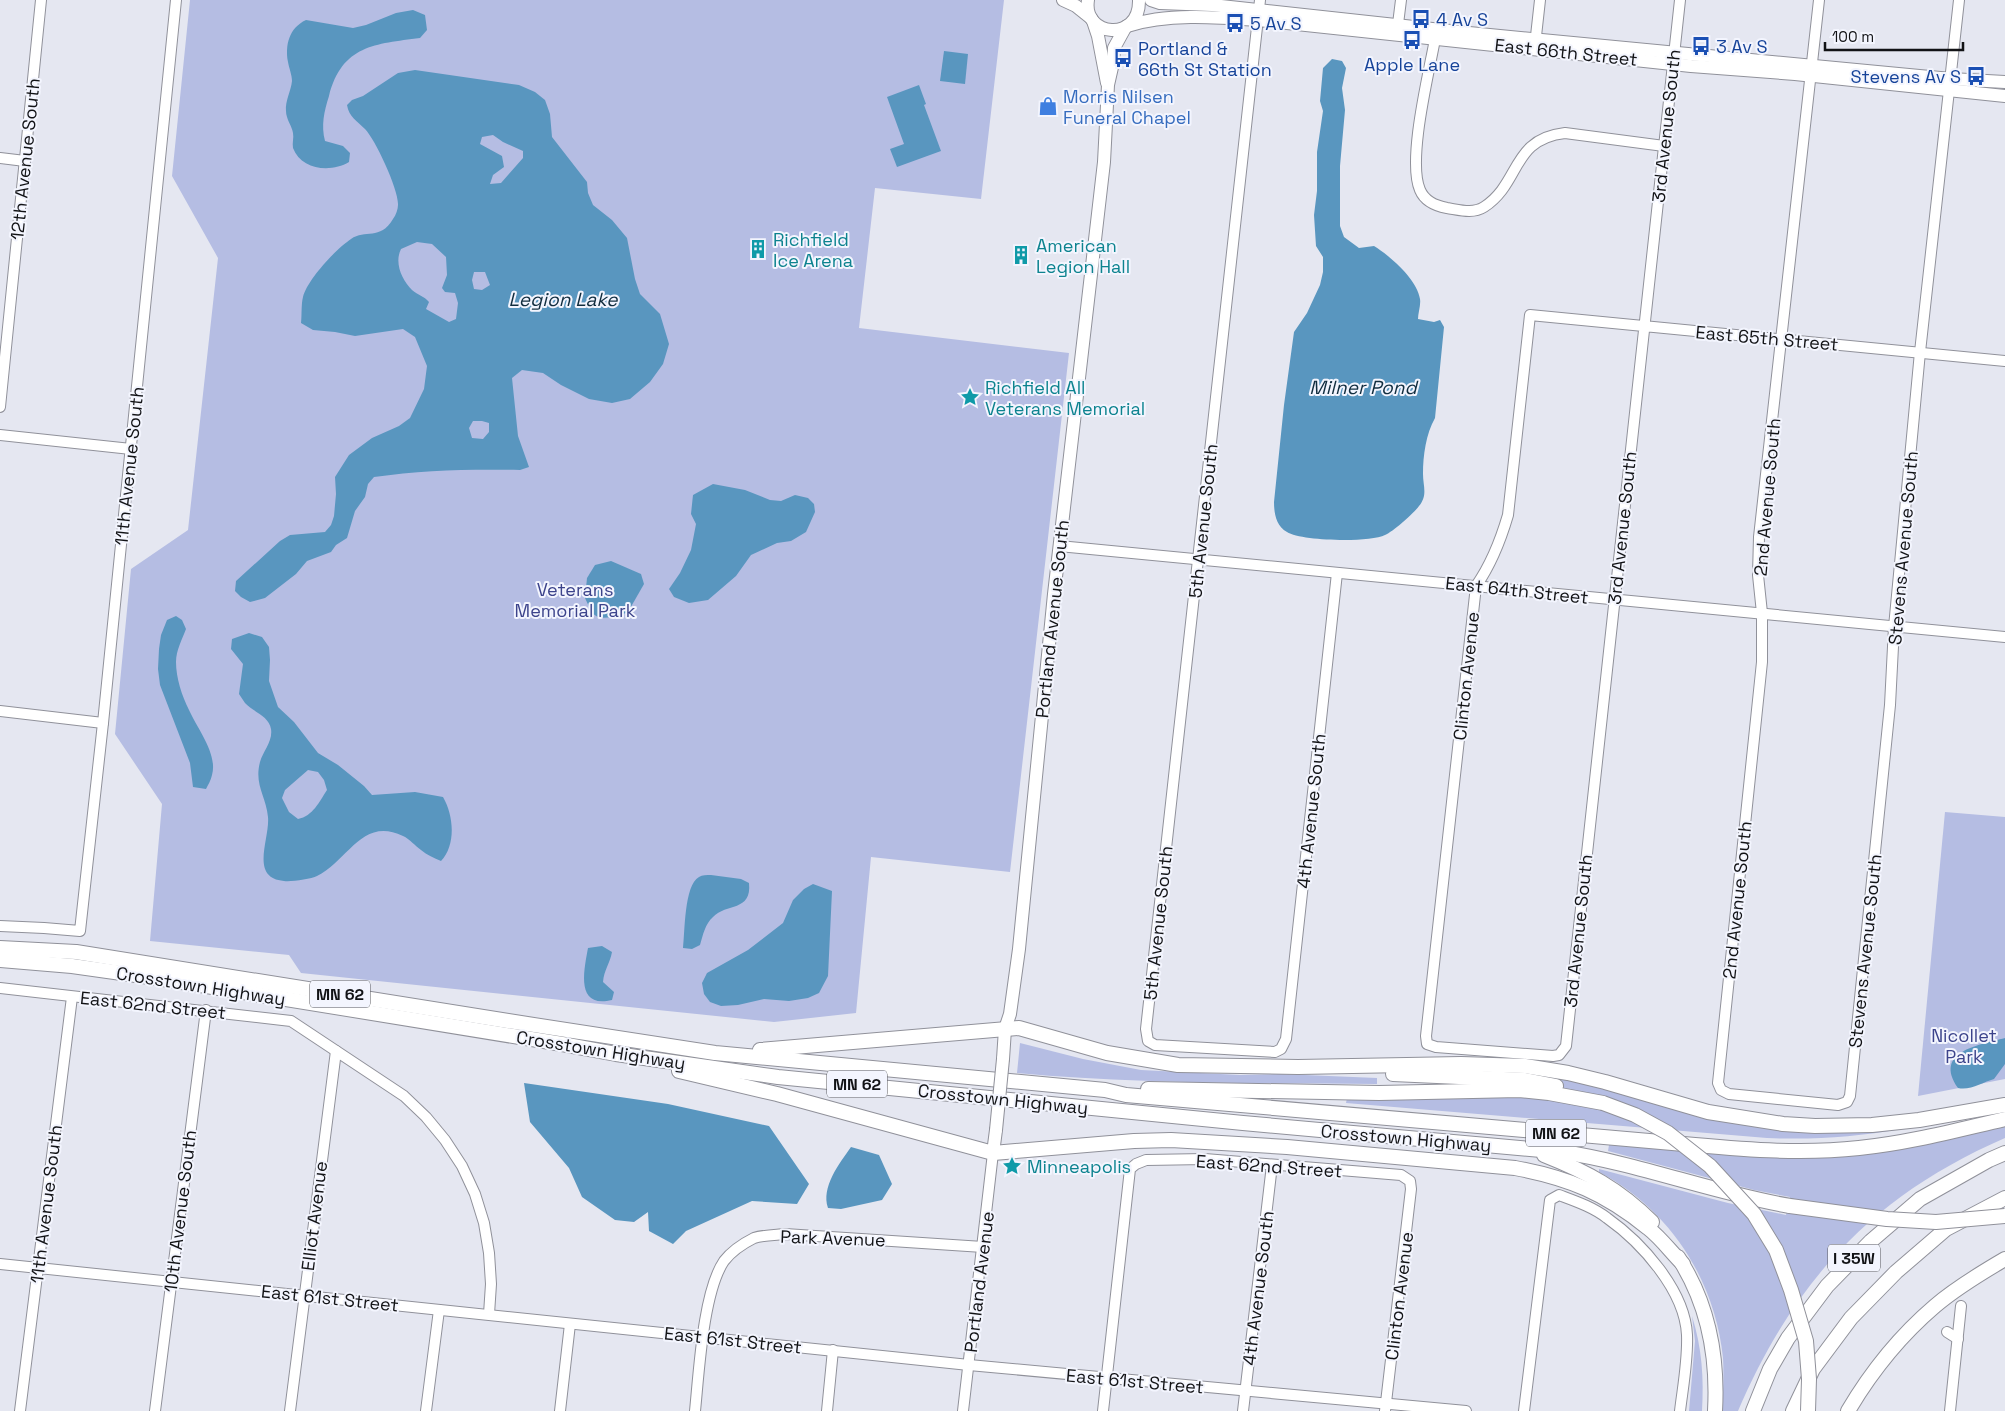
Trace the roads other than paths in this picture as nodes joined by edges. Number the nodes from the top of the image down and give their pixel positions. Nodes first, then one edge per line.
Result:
1 (42, 0) edge
2 (176, 0) edge
3 (1063, 0) edge
4 (1088, 0) edge
5 (1139, 0) edge
6 (1151, 0) edge
7 (1401, 0) edge
8 (1540, 0) edge
9 (1680, 0) edge
10 (1819, 0) edge
11 (1959, 0) edge
12 (1259, 10) edge
13 (1092, 20) junction
14 (1126, 27) junction
15 (1398, 30) junction
16 (1435, 39) junction
17 (1535, 44) junction
18 (1674, 58) junction
19 (1812, 71) junction
20 (2005, 82) edge
21 (1950, 84) junction
22 (1108, 85) junction
23 (2005, 96) edge
24 (1664, 146) junction
25 (0, 158) edge
26 (25, 161) junction
27 (1530, 315) joint
28 (1644, 327) junction
29 (1782, 340) junction
30 (1920, 352) junction
31 (2005, 361) edge
32 (0, 407) edge
33 (0, 435) edge
34 (130, 449) junction
35 (1059, 546) junction
36 (1199, 560) junction
37 (1337, 573) junction
38 (1476, 586) junction
39 (1614, 599) junction
40 (1762, 614) junction
41 (1894, 626) junction
42 (2005, 637) edge
43 (0, 711) edge
44 (103, 723) junction
45 (0, 926) edge
46 (0, 948) edge
47 (0, 960) edge
48 (0, 988) edge
49 (72, 997) junction
50 (206, 1010) junction
51 (1005, 1029) junction
52 (1282, 1049) joint
53 (336, 1051) junction
54 (715, 1053) junction
55 (616, 1054) junction
56 (1559, 1055) joint
57 (1298, 1068) junction
58 (1105, 1090) junction
59 (1850, 1096) joint
60 (1603, 1103) junction
61 (2005, 1106) edge
62 (2005, 1119) edge
63 (1534, 1150) junction
64 (993, 1153) junction
65 (2005, 1153) edge
66 (1272, 1165) junction
67 (1410, 1181) joint
68 (2005, 1198) edge
69 (2005, 1216) edge
70 (983, 1246) junction
71 (2005, 1259) edge
72 (0, 1264) edge
73 (1683, 1264) junction
74 (38, 1267) junction
75 (171, 1280) junction
76 (304, 1294) junction
77 (1962, 1306) dead end
78 (439, 1310) junction
79 (489, 1314) junction
80 (570, 1324) junction
81 (1947, 1332) dead end
82 (704, 1337) junction
83 (1958, 1339) junction
84 (833, 1350) junction
85 (969, 1365) junction
86 (1107, 1378) junction
87 (1246, 1391) junction
88 (1385, 1407) edge
89 (20, 1411) edge
90 (155, 1411) edge
91 (290, 1411) edge
92 (426, 1411) edge
93 (560, 1411) edge
94 (695, 1411) edge
95 (827, 1411) edge
96 (963, 1411) edge
97 (1103, 1411) edge
98 (1244, 1411) edge
99 (1466, 1411) edge
100 (1524, 1411) edge
101 (1680, 1411) edge
102 (1715, 1411) edge
103 (1753, 1411) edge
104 (1794, 1411) edge
105 (1808, 1411) edge
106 (1848, 1411) edge
107 (1950, 1411) edge

1 - 26 street, 12th Avenue South
2 - 34 street, 11th Avenue South
3 - 13 main road
4 - 13 main road, Portland Avenue South
5 - 14 main road, Portland Avenue South
6 - 12 main road, East 66th Street
7 - 15 street
8 - 17 street
9 - 18 street, 3rd Avenue South
10 - 19 street, 2nd Avenue South
11 - 21 street, Stevens Avenue South
12 - 14 main road, East 66th Street
12 - 15 main road, East 66th Street
12 - 36 street, 5th Avenue South
13 - 14 main road, East 66th Street
13 - 22 main road, Portland Avenue South
14 - 22 main road, Portland Avenue South
15 - 16 main road, East 66th Street
15 - 17 main road, East 66th Street
16 - 17 main road, East 66th Street
16 - 24 street
17 - 18 main road, East 66th Street
18 - 19 main road, East 66th Street
18 - 24 street, 3rd Avenue South
19 - 21 main road, East 66th Street
19 - 29 street, 2nd Avenue South
20 - 21 main road, East 66th Street
21 - 23 main road, East 66th Street
21 - 30 street, Stevens Avenue South
22 - 35 main road, Portland Avenue South
24 - 28 street, 3rd Avenue South
25 - 26 street
26 - 32 street, 12th Avenue South
27 - 28 street, East 65th Street
27 - 38 street, Clinton Avenue
28 - 29 street, East 65th Street
28 - 39 street, 3rd Avenue South
29 - 30 street, East 65th Street
29 - 40 street, 2nd Avenue South
30 - 31 street, East 65th Street
30 - 41 street, Stevens Avenue South
33 - 34 street
34 - 44 street, 11th Avenue South
35 - 36 street, East 64th Street
35 - 51 main road, Portland Avenue South
36 - 37 street, East 64th Street
36 - 52 street, 5th Avenue South
37 - 38 street, East 64th Street
37 - 52 street, 4th Avenue South
38 - 39 street, East 64th Street
38 - 56 street, Clinton Avenue
39 - 40 street, East 64th Street
39 - 56 street, 3rd Avenue South
40 - 41 street, East 64th Street
40 - 59 street, 2nd Avenue South
41 - 42 street, East 64th Street
41 - 59 street, Stevens Avenue South
43 - 44 street
44 - 45 street, 11th Avenue South
46 - 54 highway, Crosstown Highway / MN 62
47 - 55 highway, Crosstown Highway / MN 62
48 - 49 street, East 62nd Street
49 - 50 street, East 62nd Street
49 - 74 street, 11th Avenue South
50 - 53 street, East 62nd Street
50 - 75 street, 10th Avenue South
51 - 54 highway
51 - 57 highway
51 - 64 main road, Portland Avenue South, bridge
53 - 76 street, Elliot Avenue
53 - 79 street, East 62nd Street
54 - 58 highway, Crosstown Highway / MN 62
55 - 63 highway, Crosstown Highway / MN 62
55 - 64 highway
57 - 60 highway
57 - 61 highway
58 - 60 highway
58 - 62 highway, Crosstown Highway / MN 62
60 - 105 highway, bridge
63 - 69 highway, Crosstown Highway / MN 62, bridge
63 - 73 highway
64 - 70 street, Portland Avenue
64 - 73 highway
65 - 103 highway, I 35W
66 - 67 street, East 62nd Street
66 - 86 street, East 62nd Street
66 - 87 street, 4th Avenue South
67 - 88 street, Clinton Avenue
68 - 104 highway, I 35W
70 - 82 street, Park Avenue
70 - 85 street, Portland Avenue
71 - 106 highway
72 - 74 street, East 61st Street
73 - 102 highway
74 - 75 street, East 61st Street
74 - 89 street, 11th Avenue South
75 - 76 street, East 61st Street
75 - 90 street, 10th Avenue South
76 - 78 street, East 61st Street
76 - 91 street, Elliot Avenue
77 - 83 street
78 - 79 street, East 61st Street
78 - 92 street
79 - 80 street, East 61st Street
80 - 82 street, East 61st Street
80 - 93 street
81 - 83 street
82 - 84 street, East 61st Street
82 - 94 street, Park Avenue
83 - 107 street
84 - 85 street, East 61st Street
84 - 95 street
85 - 86 street, East 61st Street
85 - 96 street, Portland Avenue
86 - 87 street, East 61st Street
86 - 97 street
87 - 88 street, East 61st Street
87 - 98 street, 4th Avenue South
88 - 99 street, East 61st Street
100 - 101 street

